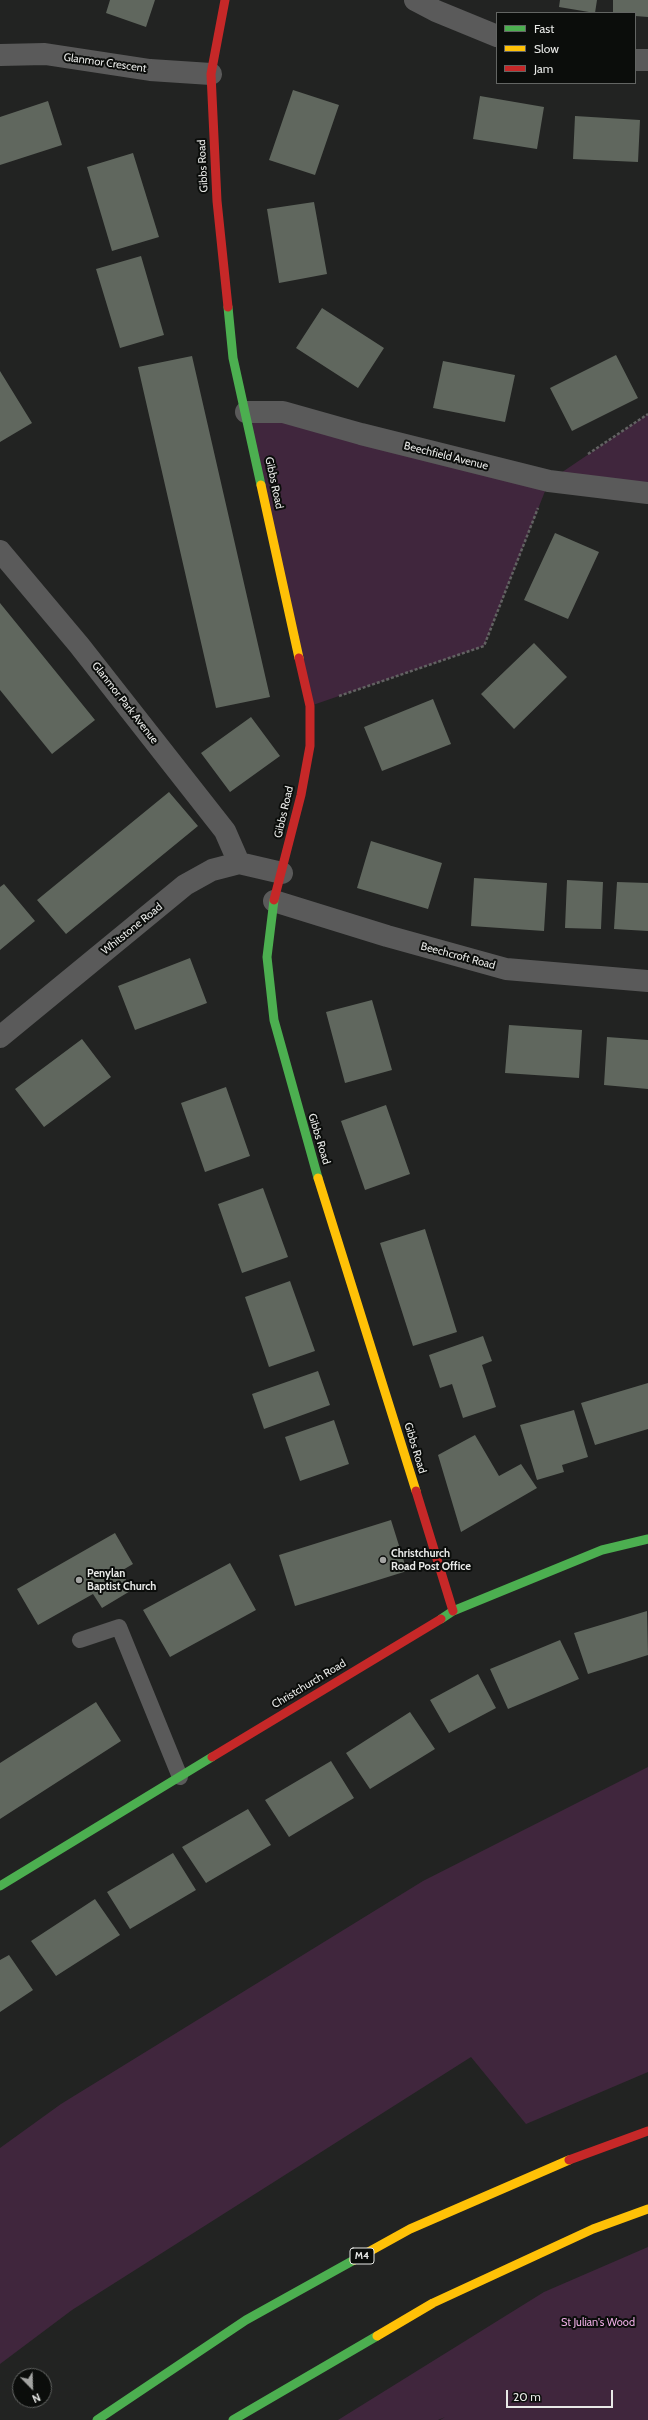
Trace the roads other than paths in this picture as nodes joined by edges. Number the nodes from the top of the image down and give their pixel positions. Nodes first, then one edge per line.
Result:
1 (225, 0) edge
2 (415, 0) edge
3 (496, 36) edge
4 (0, 55) edge
5 (636, 60) edge
6 (648, 60) edge
7 (211, 74) junction
8 (246, 412) junction
9 (648, 493) edge
10 (0, 551) edge
11 (239, 863) junction
12 (282, 873) junction
13 (274, 901) junction
14 (648, 981) edge
15 (0, 1037) edge
16 (648, 1539) edge
17 (453, 1611) junction
18 (80, 1640) dead end
19 (180, 1777) junction
20 (0, 1886) edge
21 (648, 2131) edge
22 (648, 2209) edge
23 (97, 2420) edge
24 (233, 2420) edge

1 - 7 main road, Gibbs Road
2 - 3 street
4 - 7 street, Glanmor Crescent
5 - 6 street
7 - 8 main road, Gibbs Road
8 - 9 street, Beechfield Avenue
8 - 12 main road, Gibbs Road
10 - 11 street, Glanmor Park Avenue
11 - 12 street, Whitstone Road
11 - 15 street, Whitstone Road
12 - 13 main road, Gibbs Road
13 - 14 street, Beechcroft Road
13 - 17 main road, Gibbs Road
16 - 17 main road, Christchurch Road
17 - 19 main road, Christchurch Road
18 - 19 lane
19 - 20 main road, Christchurch Road
21 - 23 main road, M4
22 - 24 main road

